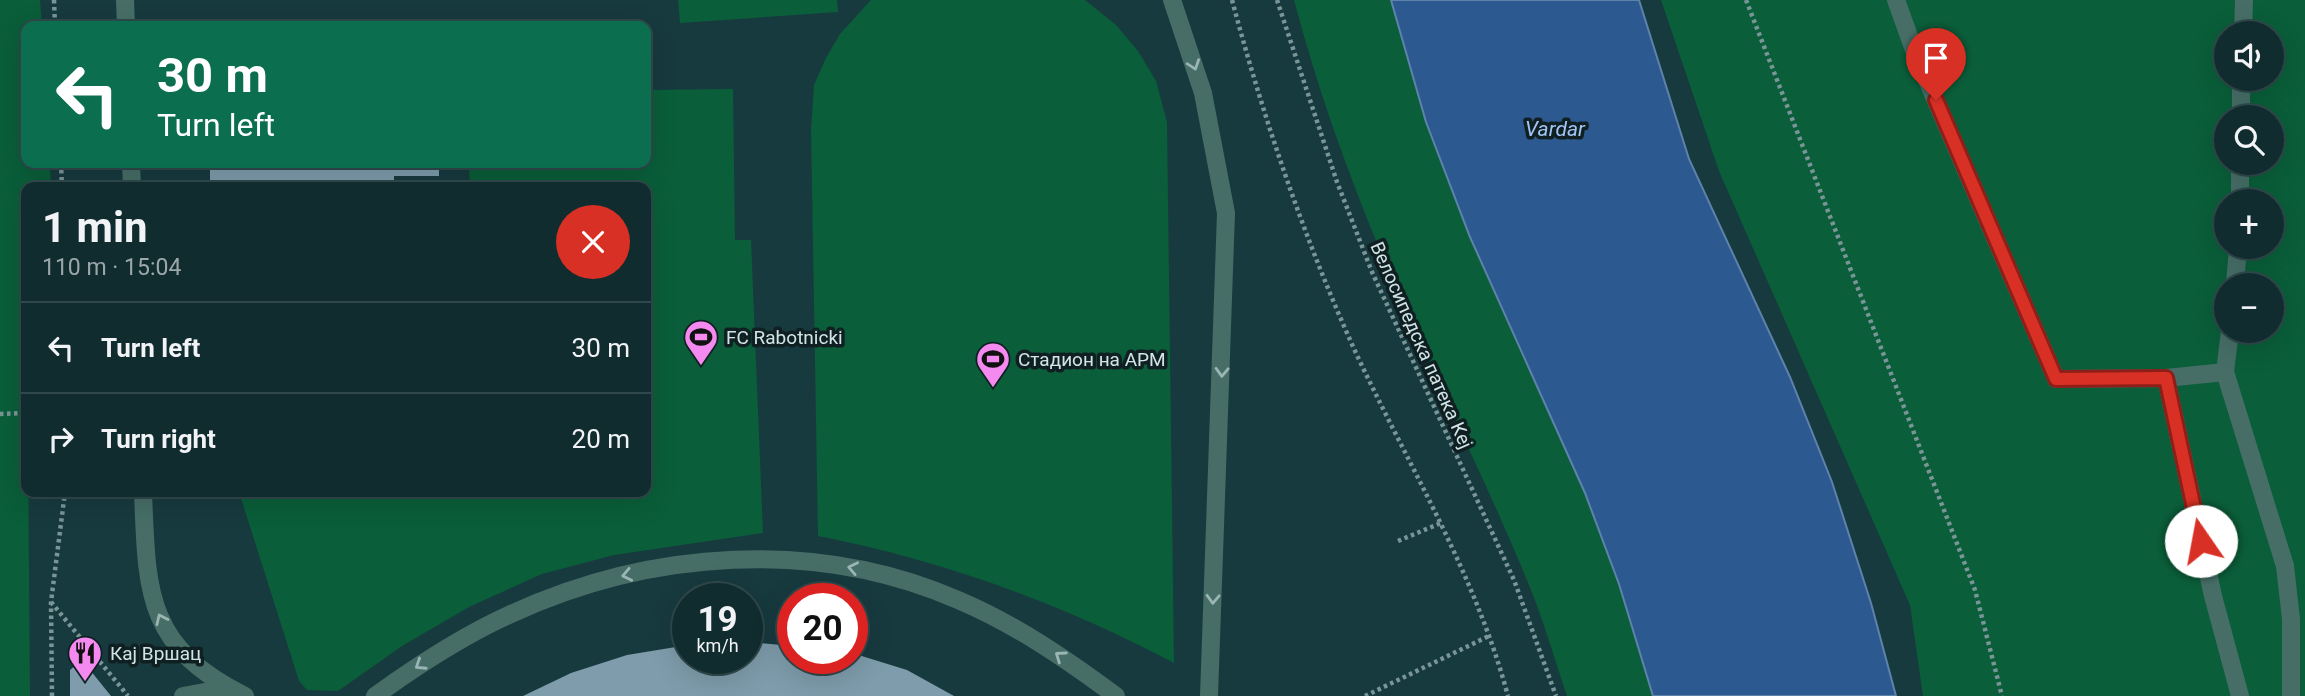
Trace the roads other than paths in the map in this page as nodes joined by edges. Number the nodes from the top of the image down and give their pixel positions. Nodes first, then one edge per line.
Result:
1 (125, 0) edge
2 (1172, 0) edge
3 (1896, 0) edge
4 (2244, 0) edge
5 (126, 21) edge
6 (2243, 21) edge
7 (2229, 343) edge
8 (2225, 372) junction
9 (2166, 378) junction
10 (144, 497) edge
11 (183, 696) edge
12 (243, 696) edge
13 (375, 696) edge
14 (1116, 696) edge
15 (1209, 696) edge
16 (2240, 696) edge
17 (2291, 696) edge

1 - 5 lane
2 -> 15 lane
3 - 9 lane
4 - 6 lane
7 - 8 lane
8 - 9 lane
8 - 17 lane
9 - 16 lane
12 -> 10 lane
11 - 12 lane
14 -> 13 lane

